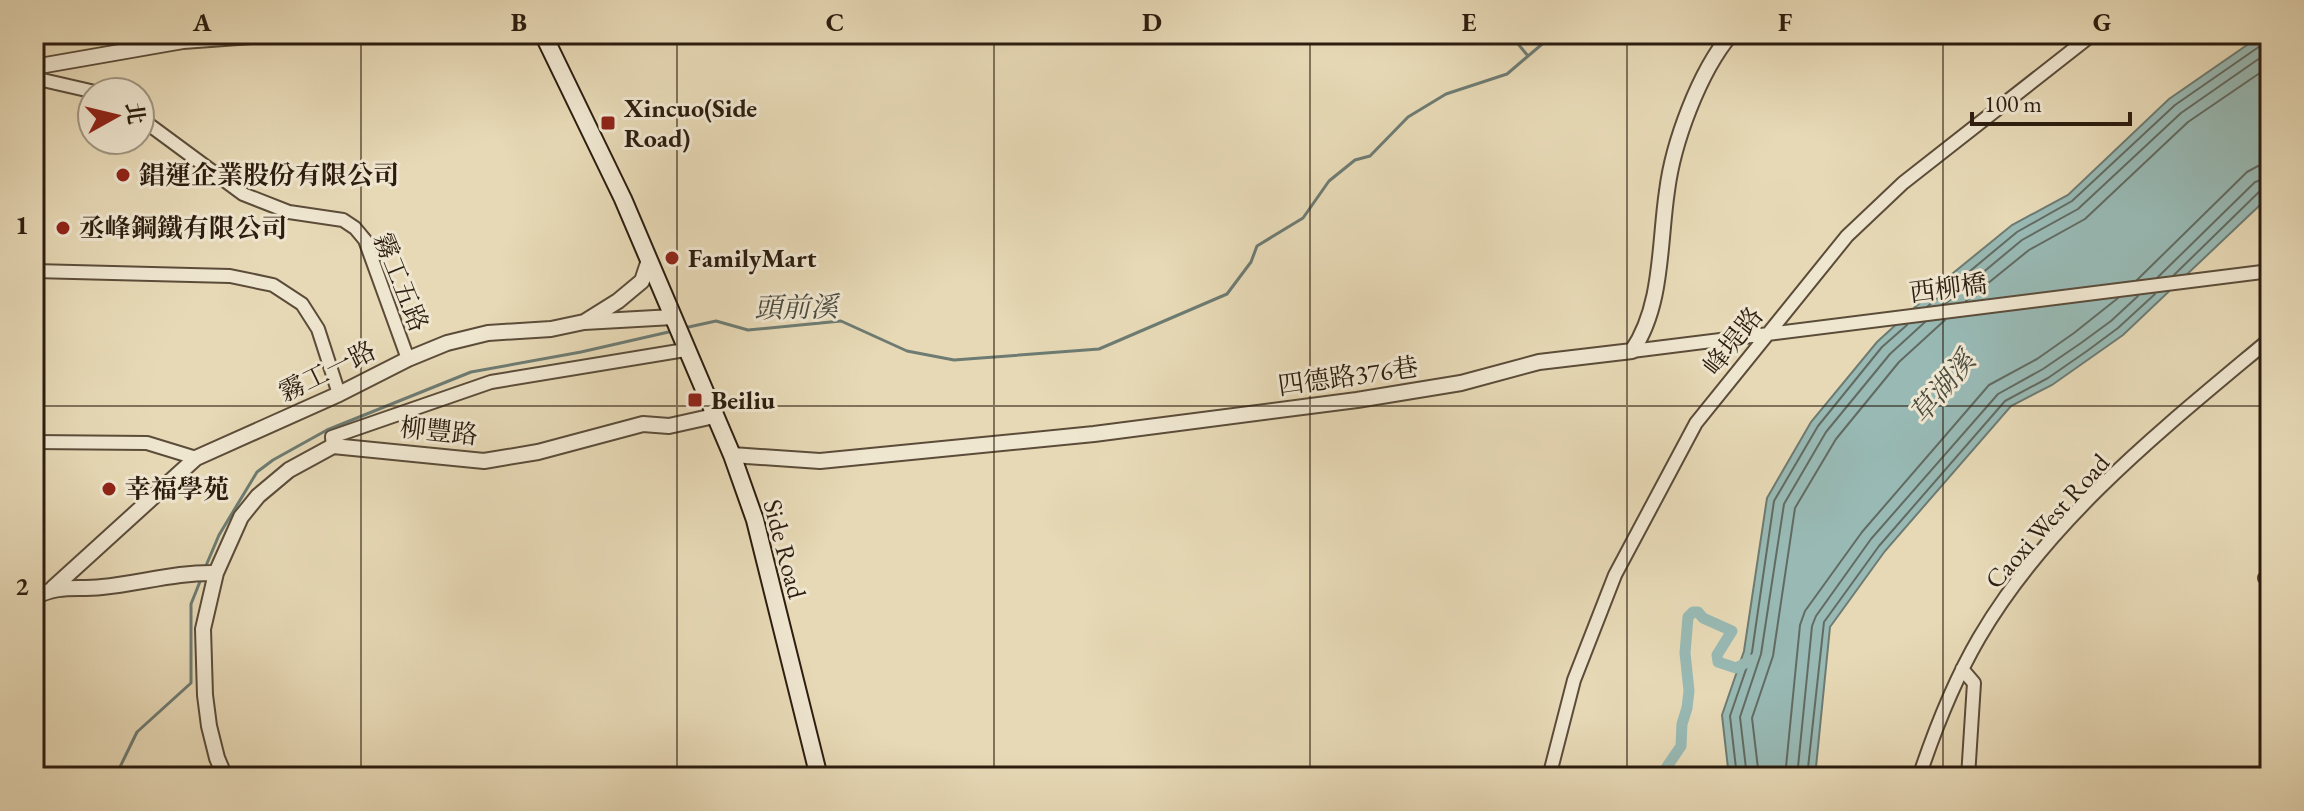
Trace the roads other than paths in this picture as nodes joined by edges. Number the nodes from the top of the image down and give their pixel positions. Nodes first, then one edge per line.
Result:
1 (281, 34) edge
2 (543, 34) edge
3 (1731, 34) edge
4 (2093, 34) edge
5 (34, 67) edge
6 (34, 78) edge
7 (76, 88) edge
8 (156, 130) edge
9 (648, 263) junction
10 (34, 271) edge
11 (2270, 271) edge
12 (674, 320) junction
13 (584, 322) junction
14 (1766, 335) junction
15 (2270, 339) edge
16 (684, 345) junction
17 (1632, 351) junction
18 (408, 359) junction
19 (339, 394) junction
20 (714, 416) junction
21 (34, 442) edge
22 (333, 446) junction
23 (732, 455) junction
24 (196, 458) junction
25 (216, 573) junction
26 (53, 588) junction
27 (34, 597) edge
28 (1962, 669) junction
29 (225, 777) edge
30 (819, 777) edge
31 (1549, 777) edge
32 (1919, 777) edge
33 (1968, 777) edge

1 - 5 street
2 - 9 main road
3 - 17 street
4 - 14 street, 峰堤路
6 - 7 street
8 - 18 street, 霧工五路
9 - 12 main road
9 - 13 street
10 - 19 street
11 - 14 street, 西柳橋
12 - 13 street, 霧工一路
12 - 16 main road, Side Road
13 - 18 street, 霧工一路
14 - 17 street, 西柳橋
14 - 31 street, 峰堤路
15 - 28 street, Caoxi West Road
16 - 20 main road, Side Road
16 - 22 street
17 - 23 street, 四德路376巷
18 - 19 street, 霧工一路
19 - 24 street, 霧工一路
20 - 22 street, 柳豐路
20 - 23 main road, Side Road
21 - 24 street
22 - 25 street
23 - 30 main road, Side Road
24 - 26 street, 霧工一路
25 - 26 street
25 - 29 street
26 - 27 street
28 - 32 street, Caoxi West Road
28 - 33 street

